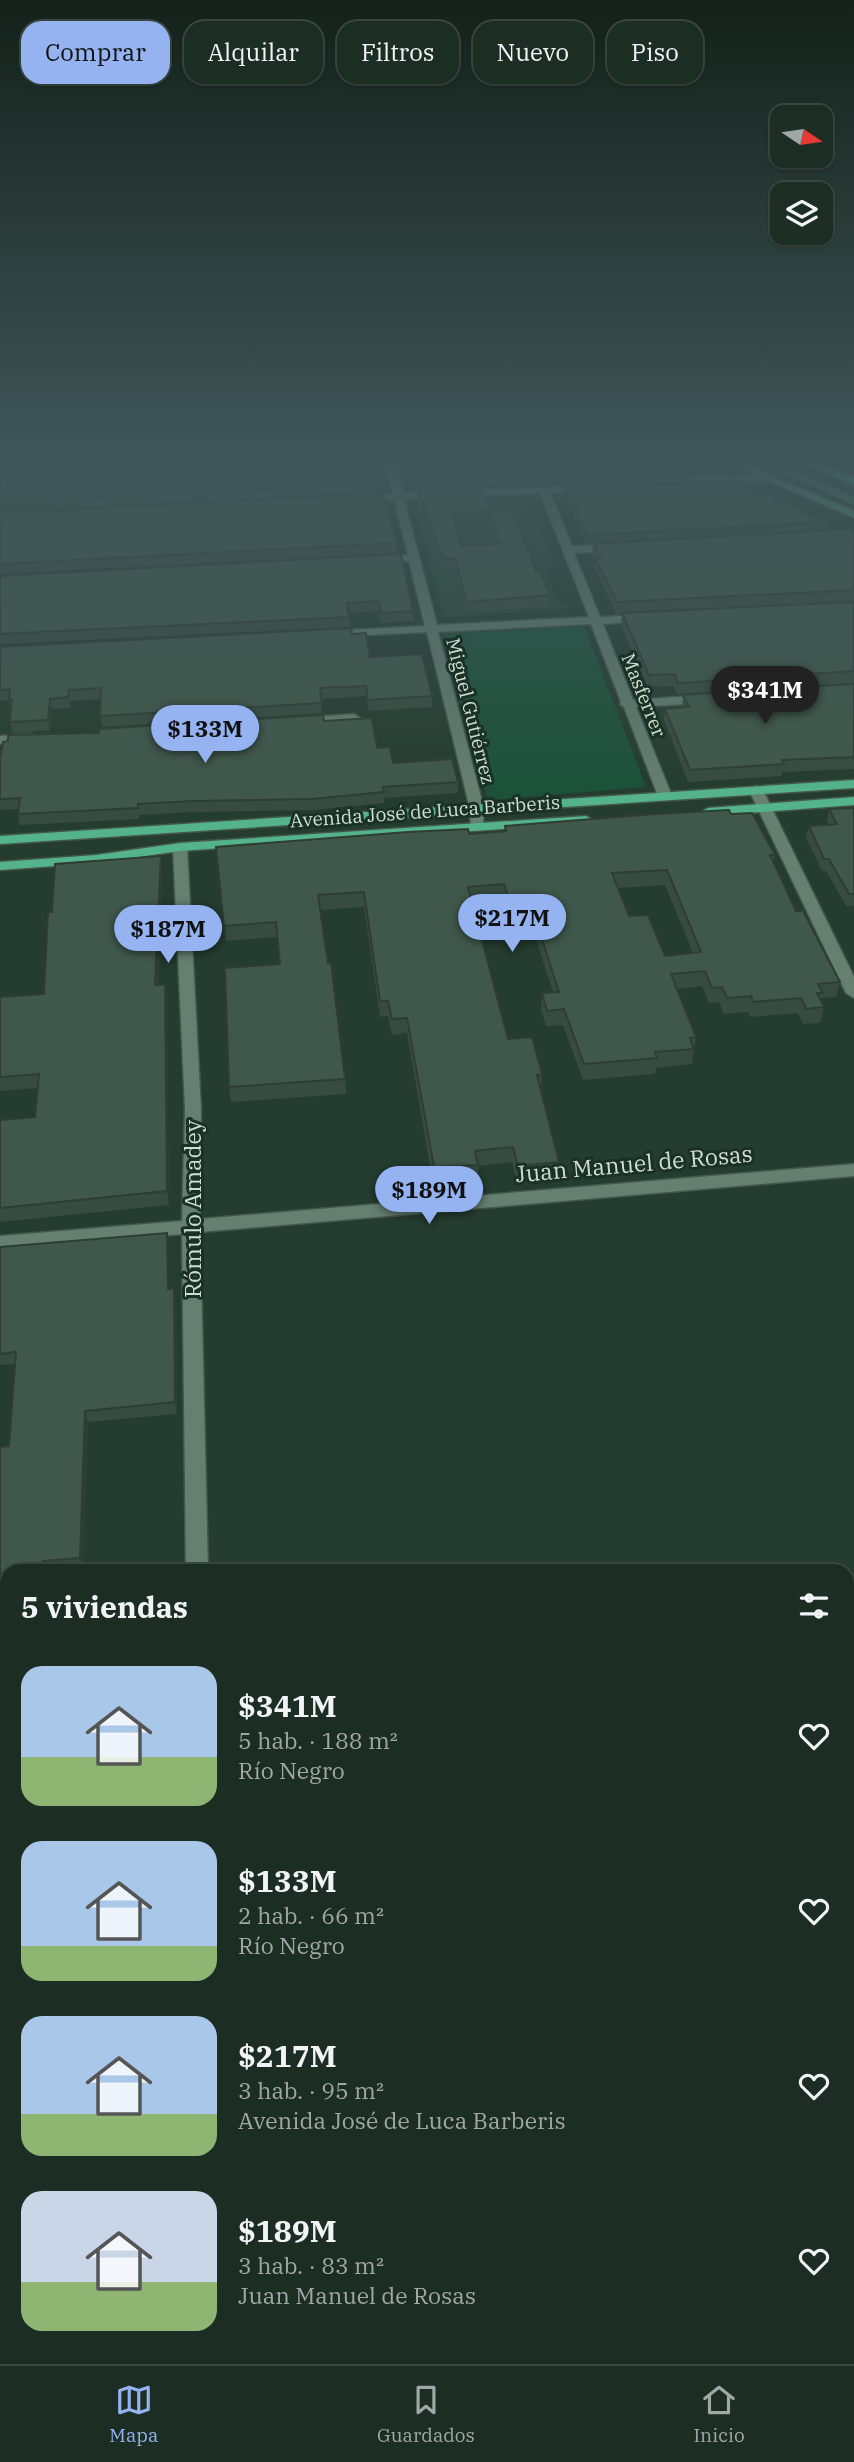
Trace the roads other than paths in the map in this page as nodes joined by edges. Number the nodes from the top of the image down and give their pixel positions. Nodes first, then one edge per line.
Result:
1 (417, 569) edge
2 (574, 569) edge
3 (663, 617) edge
4 (594, 620) junction
5 (432, 628) junction
6 (320, 634) edge
7 (720, 698) edge
8 (626, 704) junction
9 (354, 718) edge
10 (286, 722) edge
11 (41, 737) edge
12 (0, 740) edge
13 (854, 784) edge
14 (756, 790) junction
15 (664, 796) junction
16 (854, 801) edge
17 (765, 808) junction
18 (477, 809) junction
19 (698, 813) edge
20 (603, 819) edge
21 (475, 827) junction
22 (0, 840) edge
23 (180, 847) junction
24 (0, 866) edge
25 (854, 993) edge
26 (854, 1170) edge
27 (191, 1227) junction
28 (0, 1243) edge
29 (197, 1564) edge

1 - 5 street, Miguel Gutiérrez
2 - 4 street, Masferrer
3 - 4 street
4 - 5 street
4 - 8 street, Masferrer
5 - 6 street
5 - 18 street, Miguel Gutiérrez
7 - 8 street
8 - 15 street, Masferrer
9 - 10 street
11 - 12 street
13 - 14 main road, Avenida José de Luca Barberis
14 - 15 main road, Avenida José de Luca Barberis
14 - 17 street
15 - 18 main road, Avenida José de Luca Barberis
16 - 17 main road
17 - 19 main road
17 - 25 street
18 - 21 street
18 - 22 main road, Avenida José de Luca Barberis
20 - 21 main road, Avenida José de Luca Barberis
21 - 23 main road, Avenida José de Luca Barberis
23 - 24 main road, Avenida José de Luca Barberis
23 - 27 street, Rómulo Amadey
26 - 27 street, Juan Manuel de Rosas
27 - 28 street, Juan Manuel de Rosas
27 - 29 street, Rómulo Amadey

